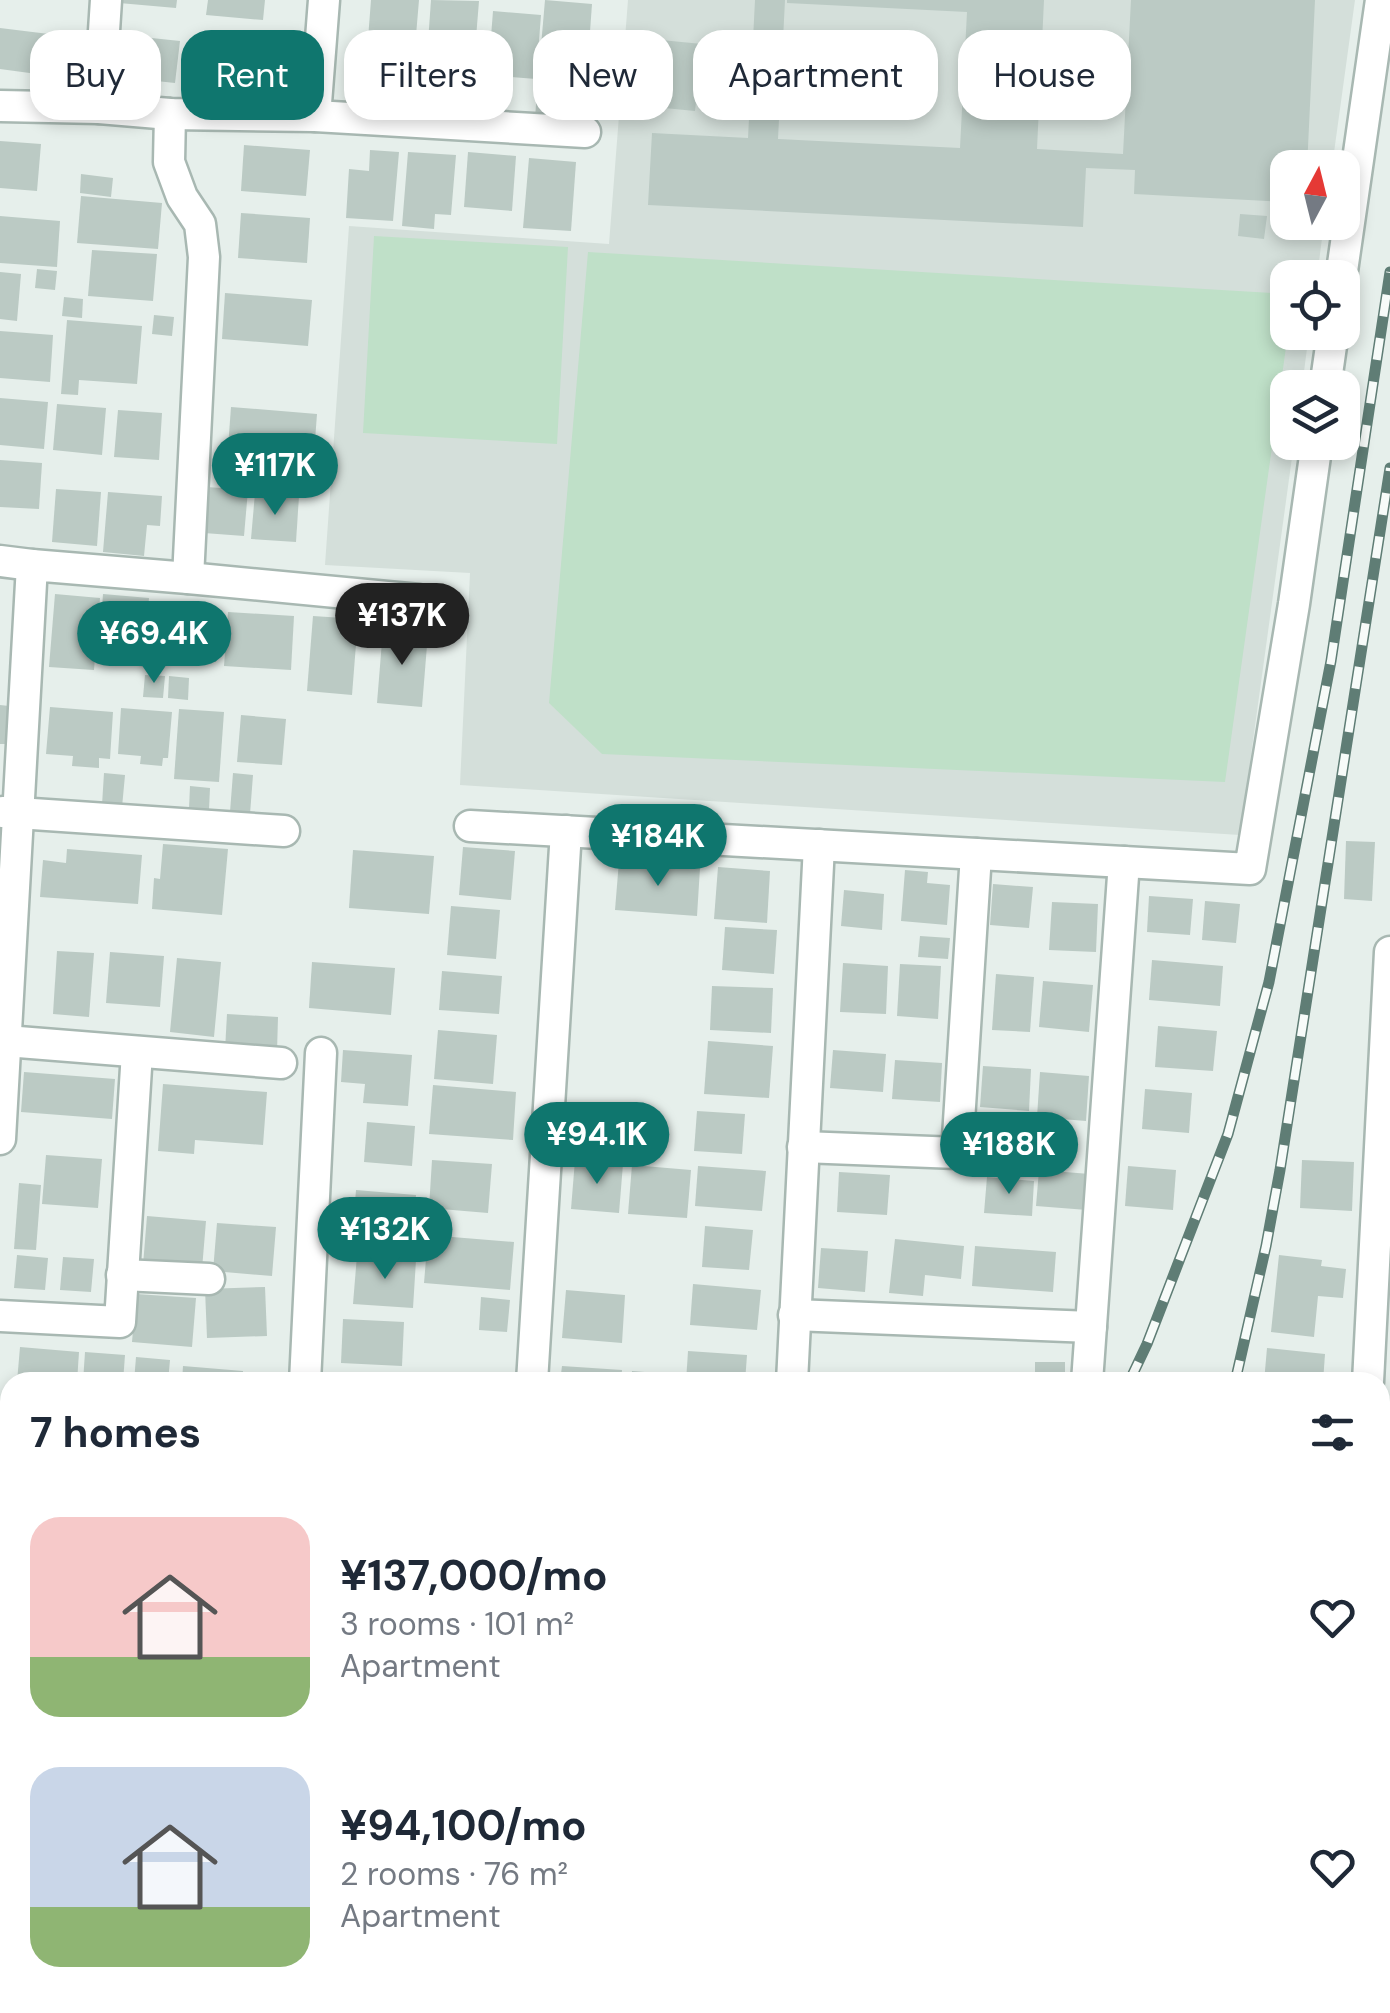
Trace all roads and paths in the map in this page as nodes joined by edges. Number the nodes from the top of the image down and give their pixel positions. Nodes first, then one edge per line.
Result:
1 (106, 0) edge
2 (324, 0) edge
3 (1382, 0) edge
4 (104, 30) edge
5 (322, 30) edge
6 (0, 106) edge
7 (30, 107) edge
8 (161, 113) edge
9 (170, 114) junction
10 (181, 114) edge
11 (324, 117) edge
12 (584, 132) dead end
13 (1345, 260) edge
14 (1315, 460) edge
15 (0, 562) edge
16 (32, 565) junction
17 (188, 578) junction
18 (419, 600) dead end
19 (10, 812) edge
20 (470, 826) dead end
21 (284, 831) dead end
22 (566, 831) junction
23 (819, 845) junction
24 (976, 854) junction
25 (1124, 862) junction
26 (1390, 952) edge
27 (1388, 1014) edge
28 (6, 1041) junction
29 (136, 1052) junction
30 (320, 1053) dead end
31 (281, 1064) dead end
32 (0, 1139) edge
33 (804, 1148) junction
34 (1384, 1158) edge
35 (122, 1275) junction
36 (209, 1280) dead end
37 (794, 1315) junction
38 (0, 1316) edge
39 (1091, 1327) junction
40 (1376, 1365) edge
41 (305, 1372) edge
42 (533, 1372) edge
43 (792, 1372) edge
44 (1088, 1372) edge

1 - 4 street
2 - 5 street
3 - 13 street
6 - 7 street
8 - 9 street
9 - 10 street
9 - 17 street
11 - 12 street
14 - 25 street
15 - 16 street
16 - 17 street
16 - 19 street
17 - 18 street
19 - 21 street
19 - 28 street
20 - 22 street
22 - 23 street
22 - 42 street
23 - 24 street
23 - 33 street
24 - 25 street
24 - 33 street
25 - 39 street
26 - 27 street
27 - 34 street
28 - 29 street
28 - 32 street
29 - 31 street
29 - 35 street
30 - 41 street
33 - 37 street
34 - 40 street
35 - 36 street
35 - 38 street
37 - 39 street
37 - 43 street
39 - 44 street

